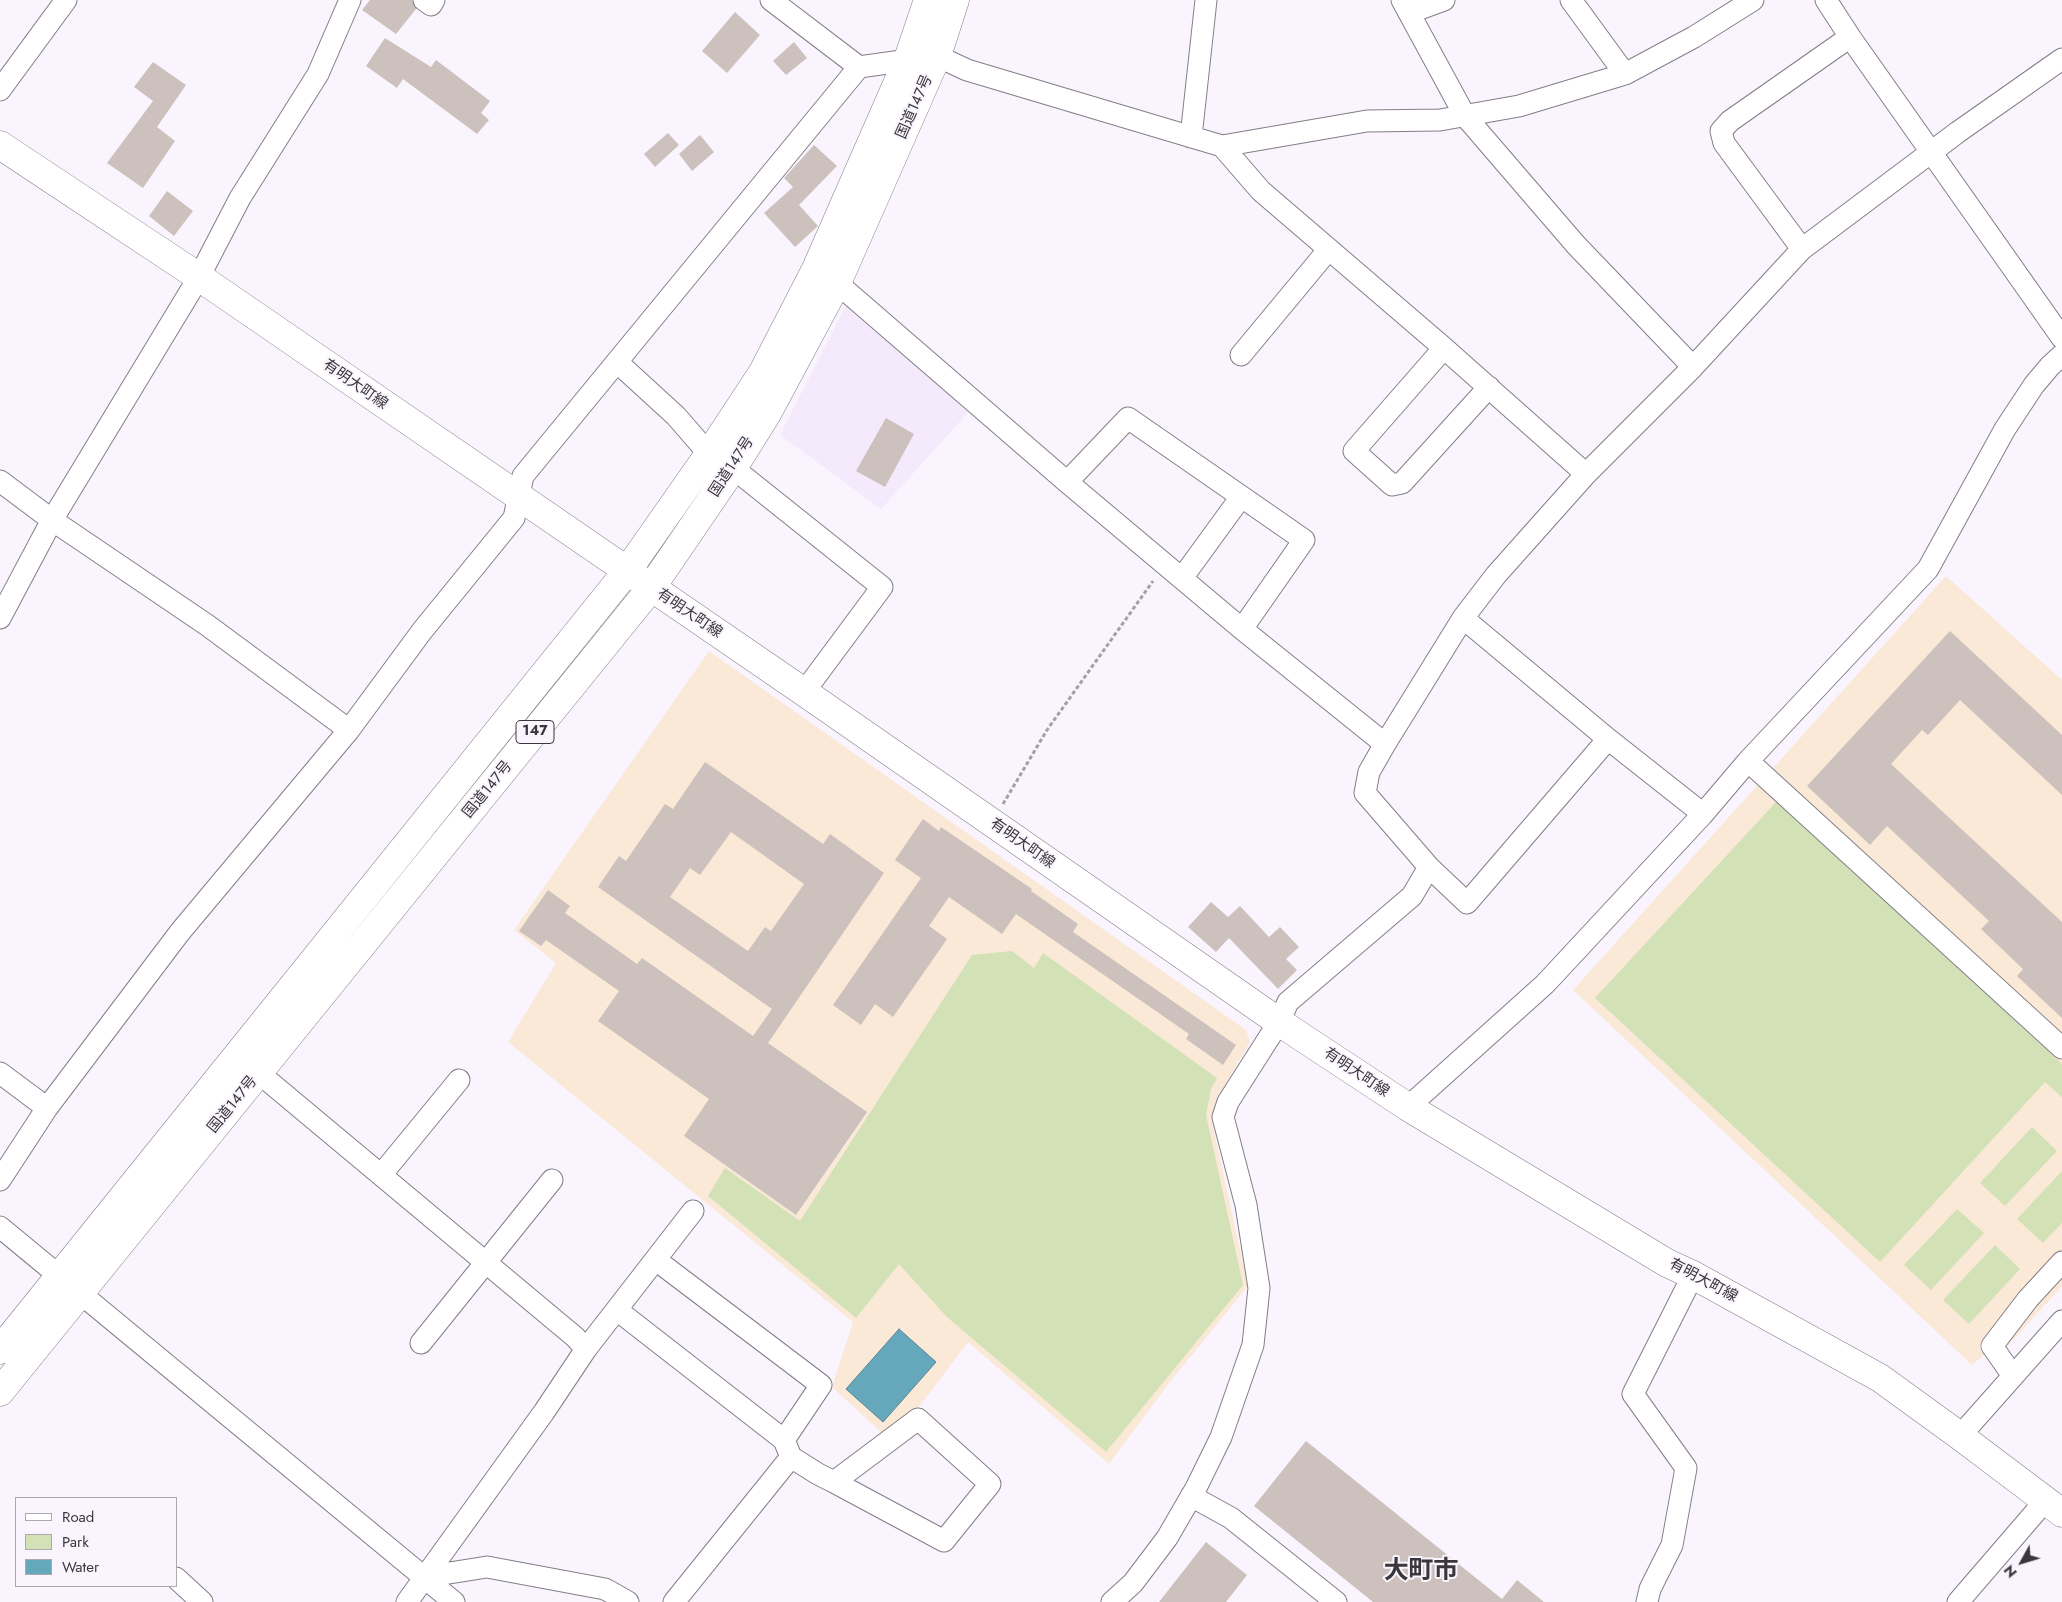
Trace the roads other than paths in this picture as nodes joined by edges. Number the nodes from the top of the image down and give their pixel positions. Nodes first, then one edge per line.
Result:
1 (66, 0) edge
2 (350, 0) edge
3 (424, 0) edge
4 (434, 0) edge
5 (771, 0) edge
6 (928, 0) edge
7 (954, 0) edge
8 (1206, 0) edge
9 (1444, 0) edge
10 (1571, 0) edge
11 (1753, 0) edge
12 (1826, 0) edge
13 (1406, 7) edge
14 (1850, 37) junction
15 (938, 56) junction
16 (908, 59) junction
17 (2062, 59) edge
18 (859, 67) junction
19 (1625, 74) junction
20 (0, 90) edge
21 (1465, 116) junction
22 (1191, 138) junction
23 (0, 145) edge
24 (1222, 146) junction
25 (1932, 151) junction
26 (1330, 249) junction
27 (1802, 249) junction
28 (199, 277) junction
29 (838, 283) junction
30 (2062, 338) edge
31 (1444, 348) junction
32 (1241, 355) dead end
33 (2062, 355) edge
34 (617, 362) junction
35 (1693, 367) junction
36 (1489, 387) junction
37 (709, 454) junction
38 (732, 468) junction
39 (1586, 474) junction
40 (0, 481) edge
41 (1067, 482) junction
42 (1241, 496) junction
43 (519, 498) junction
44 (52, 520) junction
45 (627, 571) junction
46 (1182, 578) junction
47 (651, 588) junction
48 (0, 618) edge
49 (1463, 618) junction
50 (1242, 629) junction
51 (804, 692) junction
52 (349, 730) junction
53 (1608, 739) junction
54 (1384, 744) junction
55 (1748, 761) junction
56 (1703, 814) junction
57 (1429, 867) junction
58 (1279, 1022) junction
59 (2062, 1048) edge
60 (237, 1056) junction
61 (0, 1073) edge
62 (259, 1073) junction
63 (459, 1080) dead end
64 (46, 1108) junction
65 (1408, 1108) junction
66 (380, 1175) junction
67 (0, 1180) edge
68 (552, 1180) dead end
69 (693, 1211) dead end
70 (0, 1227) edge
71 (656, 1260) junction
72 (2062, 1262) edge
73 (487, 1263) junction
74 (1693, 1275) junction
75 (70, 1285) junction
76 (617, 1310) junction
77 (2062, 1321) edge
78 (421, 1343) dead end
79 (586, 1349) junction
80 (0, 1350) edge
81 (2013, 1376) junction
82 (0, 1392) edge
83 (1960, 1436) junction
84 (788, 1449) junction
85 (834, 1482) junction
86 (1191, 1496) junction
87 (2053, 1507) edge
88 (424, 1577) junction
89 (178, 1580) edge
90 (202, 1602) edge
91 (407, 1602) edge
92 (454, 1602) edge
93 (628, 1602) edge
94 (674, 1602) edge
95 (1112, 1602) edge
96 (1336, 1602) edge
97 (1646, 1602) edge
98 (1958, 1602) edge

1 - 20 street
2 - 28 street
3 - 4 street
5 - 18 street
6 - 16 main road, 国道147号 / 147
7 - 15 main road, 国道147号 / 147
8 - 22 street
9 - 13 street
10 - 19 street
11 - 19 street
12 - 14 street
13 - 21 street
14 - 25 street
14 - 27 street
15 - 16 street
15 - 22 street
15 - 29 main road, 国道147号 / 147
16 - 18 street
16 - 37 main road, 国道147号 / 147
17 - 25 street
18 - 34 street
19 - 21 street
21 - 24 street
21 - 35 street
22 - 24 street
23 - 28 main road, 有明大町線
24 - 26 street
25 - 27 street
25 - 30 street
26 - 31 street
26 - 32 street
27 - 35 street
28 - 43 main road, 有明大町線
28 - 44 street
29 - 38 main road, 国道147号 / 147
29 - 41 street
31 - 36 street
31 - 36 street
33 - 55 street
34 - 37 street
34 - 43 street
35 - 39 street
36 - 39 street
37 - 45 main road, 国道147号 / 147
38 - 47 main road, 国道147号 / 147
38 - 51 street
39 - 49 street
40 - 44 street
41 - 42 street
41 - 46 street
42 - 46 street
42 - 50 street
43 - 45 main road, 有明大町線
43 - 52 street
44 - 48 street
44 - 52 street
45 - 47 main road, 有明大町線
45 - 60 main road, 国道147号 / 147
46 - 50 street
47 - 51 main road, 有明大町線
47 - 62 main road, 国道147号 / 147
49 - 53 street
49 - 54 street
50 - 54 street
51 - 58 main road, 有明大町線
52 - 64 street
53 - 56 street
53 - 57 street
54 - 57 street
55 - 56 street
55 - 59 street
56 - 65 street
57 - 58 street
58 - 65 main road, 有明大町線
58 - 86 street
60 - 62 street
60 - 75 main road, 国道147号 / 147
61 - 64 street
62 - 66 street
62 - 75 main road, 国道147号 / 147
63 - 66 street
64 - 67 street
65 - 74 main road, 有明大町線
66 - 73 street
68 - 73 street
69 - 71 street
70 - 75 street
71 - 76 street
71 - 84 street
72 - 81 street
73 - 78 street
73 - 79 street
74 - 83 main road, 有明大町線
74 - 97 street
75 - 80 main road, 国道147号 / 147
75 - 82 main road, 国道147号 / 147
75 - 88 street
76 - 79 street
76 - 84 street
77 - 81 street
79 - 88 street
81 - 83 street
83 - 87 main road, 有明大町線
84 - 85 street
84 - 94 street
85 - 85 street
86 - 95 street
86 - 96 street
87 - 98 street
88 - 91 street
88 - 92 street
88 - 93 street
89 - 90 street

